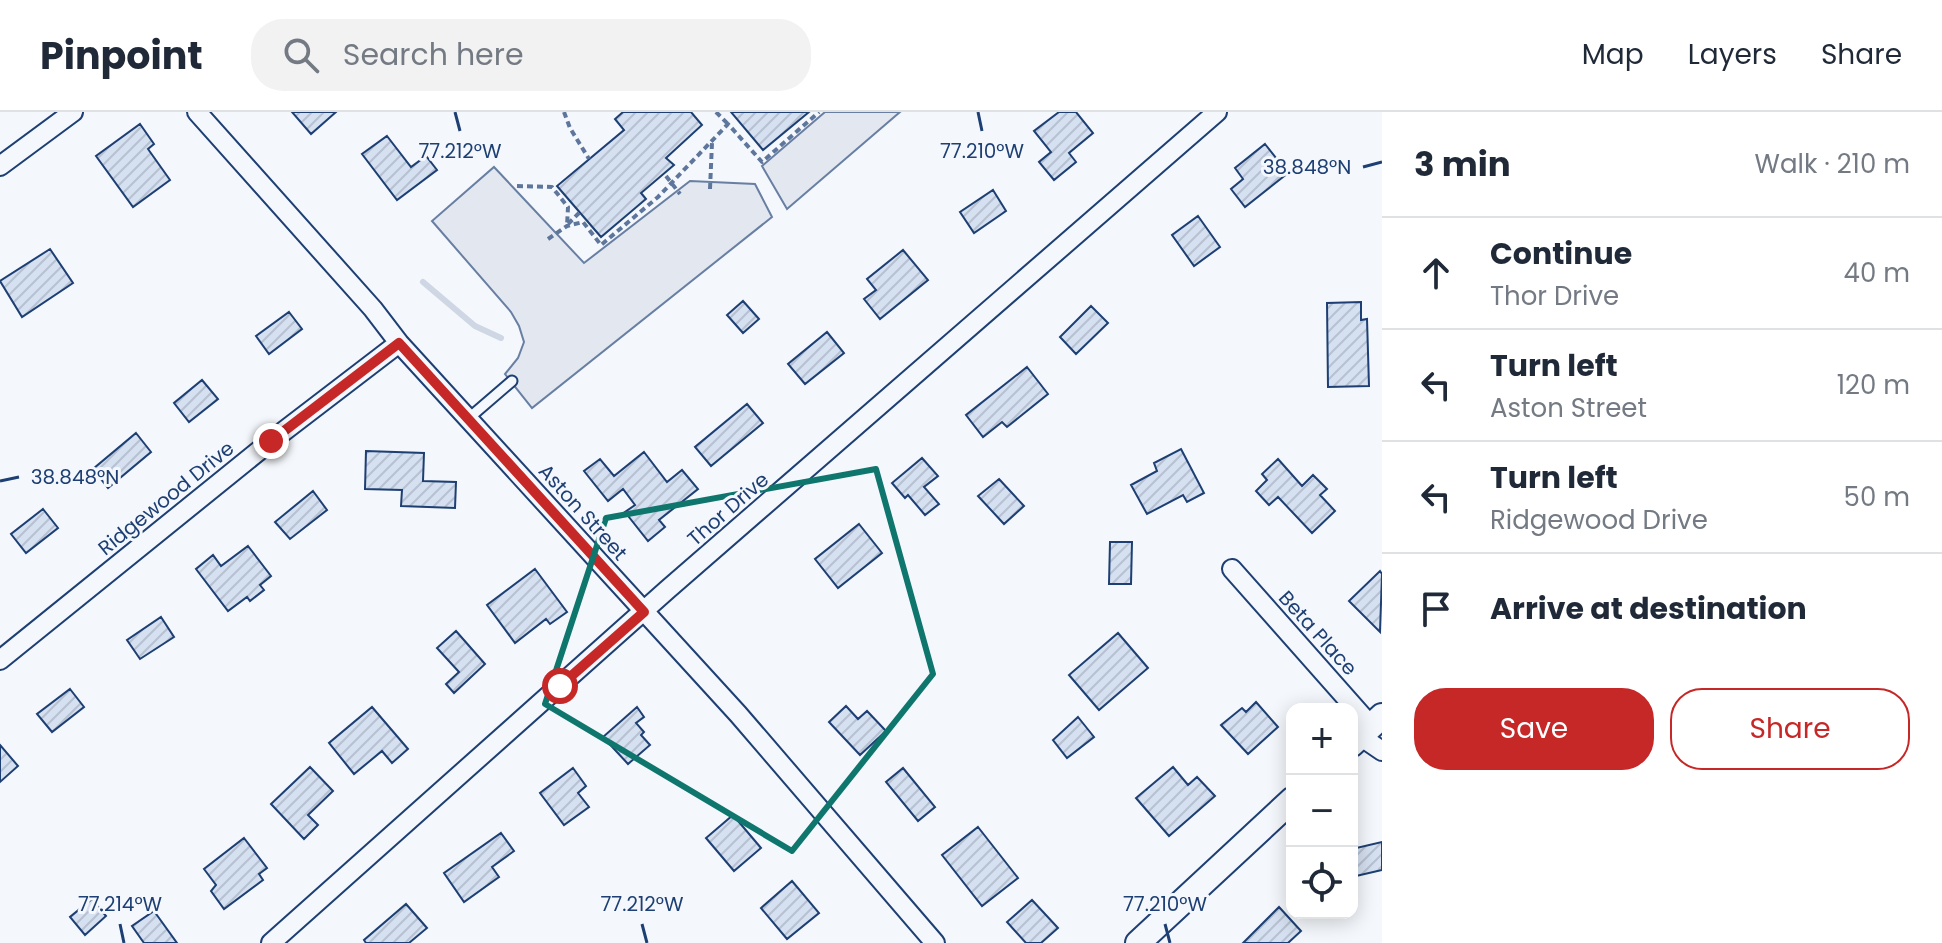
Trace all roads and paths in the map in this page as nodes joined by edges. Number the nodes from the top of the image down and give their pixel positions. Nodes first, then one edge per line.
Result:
1 (73, 112) edge
2 (197, 112) edge
3 (564, 112) edge
4 (716, 112) edge
5 (819, 112) edge
6 (1217, 112) edge
7 (728, 124) junction
8 (712, 140) junction
9 (589, 159) dead end
10 (0, 166) edge
11 (666, 176) dead end
12 (671, 182) junction
13 (517, 186) dead end
14 (710, 189) dead end
15 (680, 194) dead end
16 (579, 213) dead end
17 (567, 226) junction
18 (548, 239) dead end
19 (399, 343) junction
20 (512, 381) dead end
21 (469, 418) junction
22 (1232, 569) dead end
23 (644, 612) junction
24 (0, 660) edge
25 (1366, 731) edge
26 (1382, 751) edge
27 (1286, 806) edge
28 (271, 943) edge
29 (935, 943) edge
30 (1138, 943) edge

1 - 10 street
2 - 19 street, Aston Street
3 - 9 path
4 - 7 path
5 - 7 path
6 - 23 street, Thor Drive
7 - 8 path
8 - 12 path
8 - 14 path
11 - 12 path
12 - 15 path
12 - 17 path
13 - 17 path
16 - 17 path
17 - 18 path
19 - 21 street, Aston Street
19 - 24 street, Ridgewood Drive
20 - 21 lane
21 - 23 street, Aston Street
22 - 25 street, Beta Place
23 - 28 street, Thor Drive
23 - 29 street, Aston Street
25 - 26 street, Beta Place
27 - 30 street

